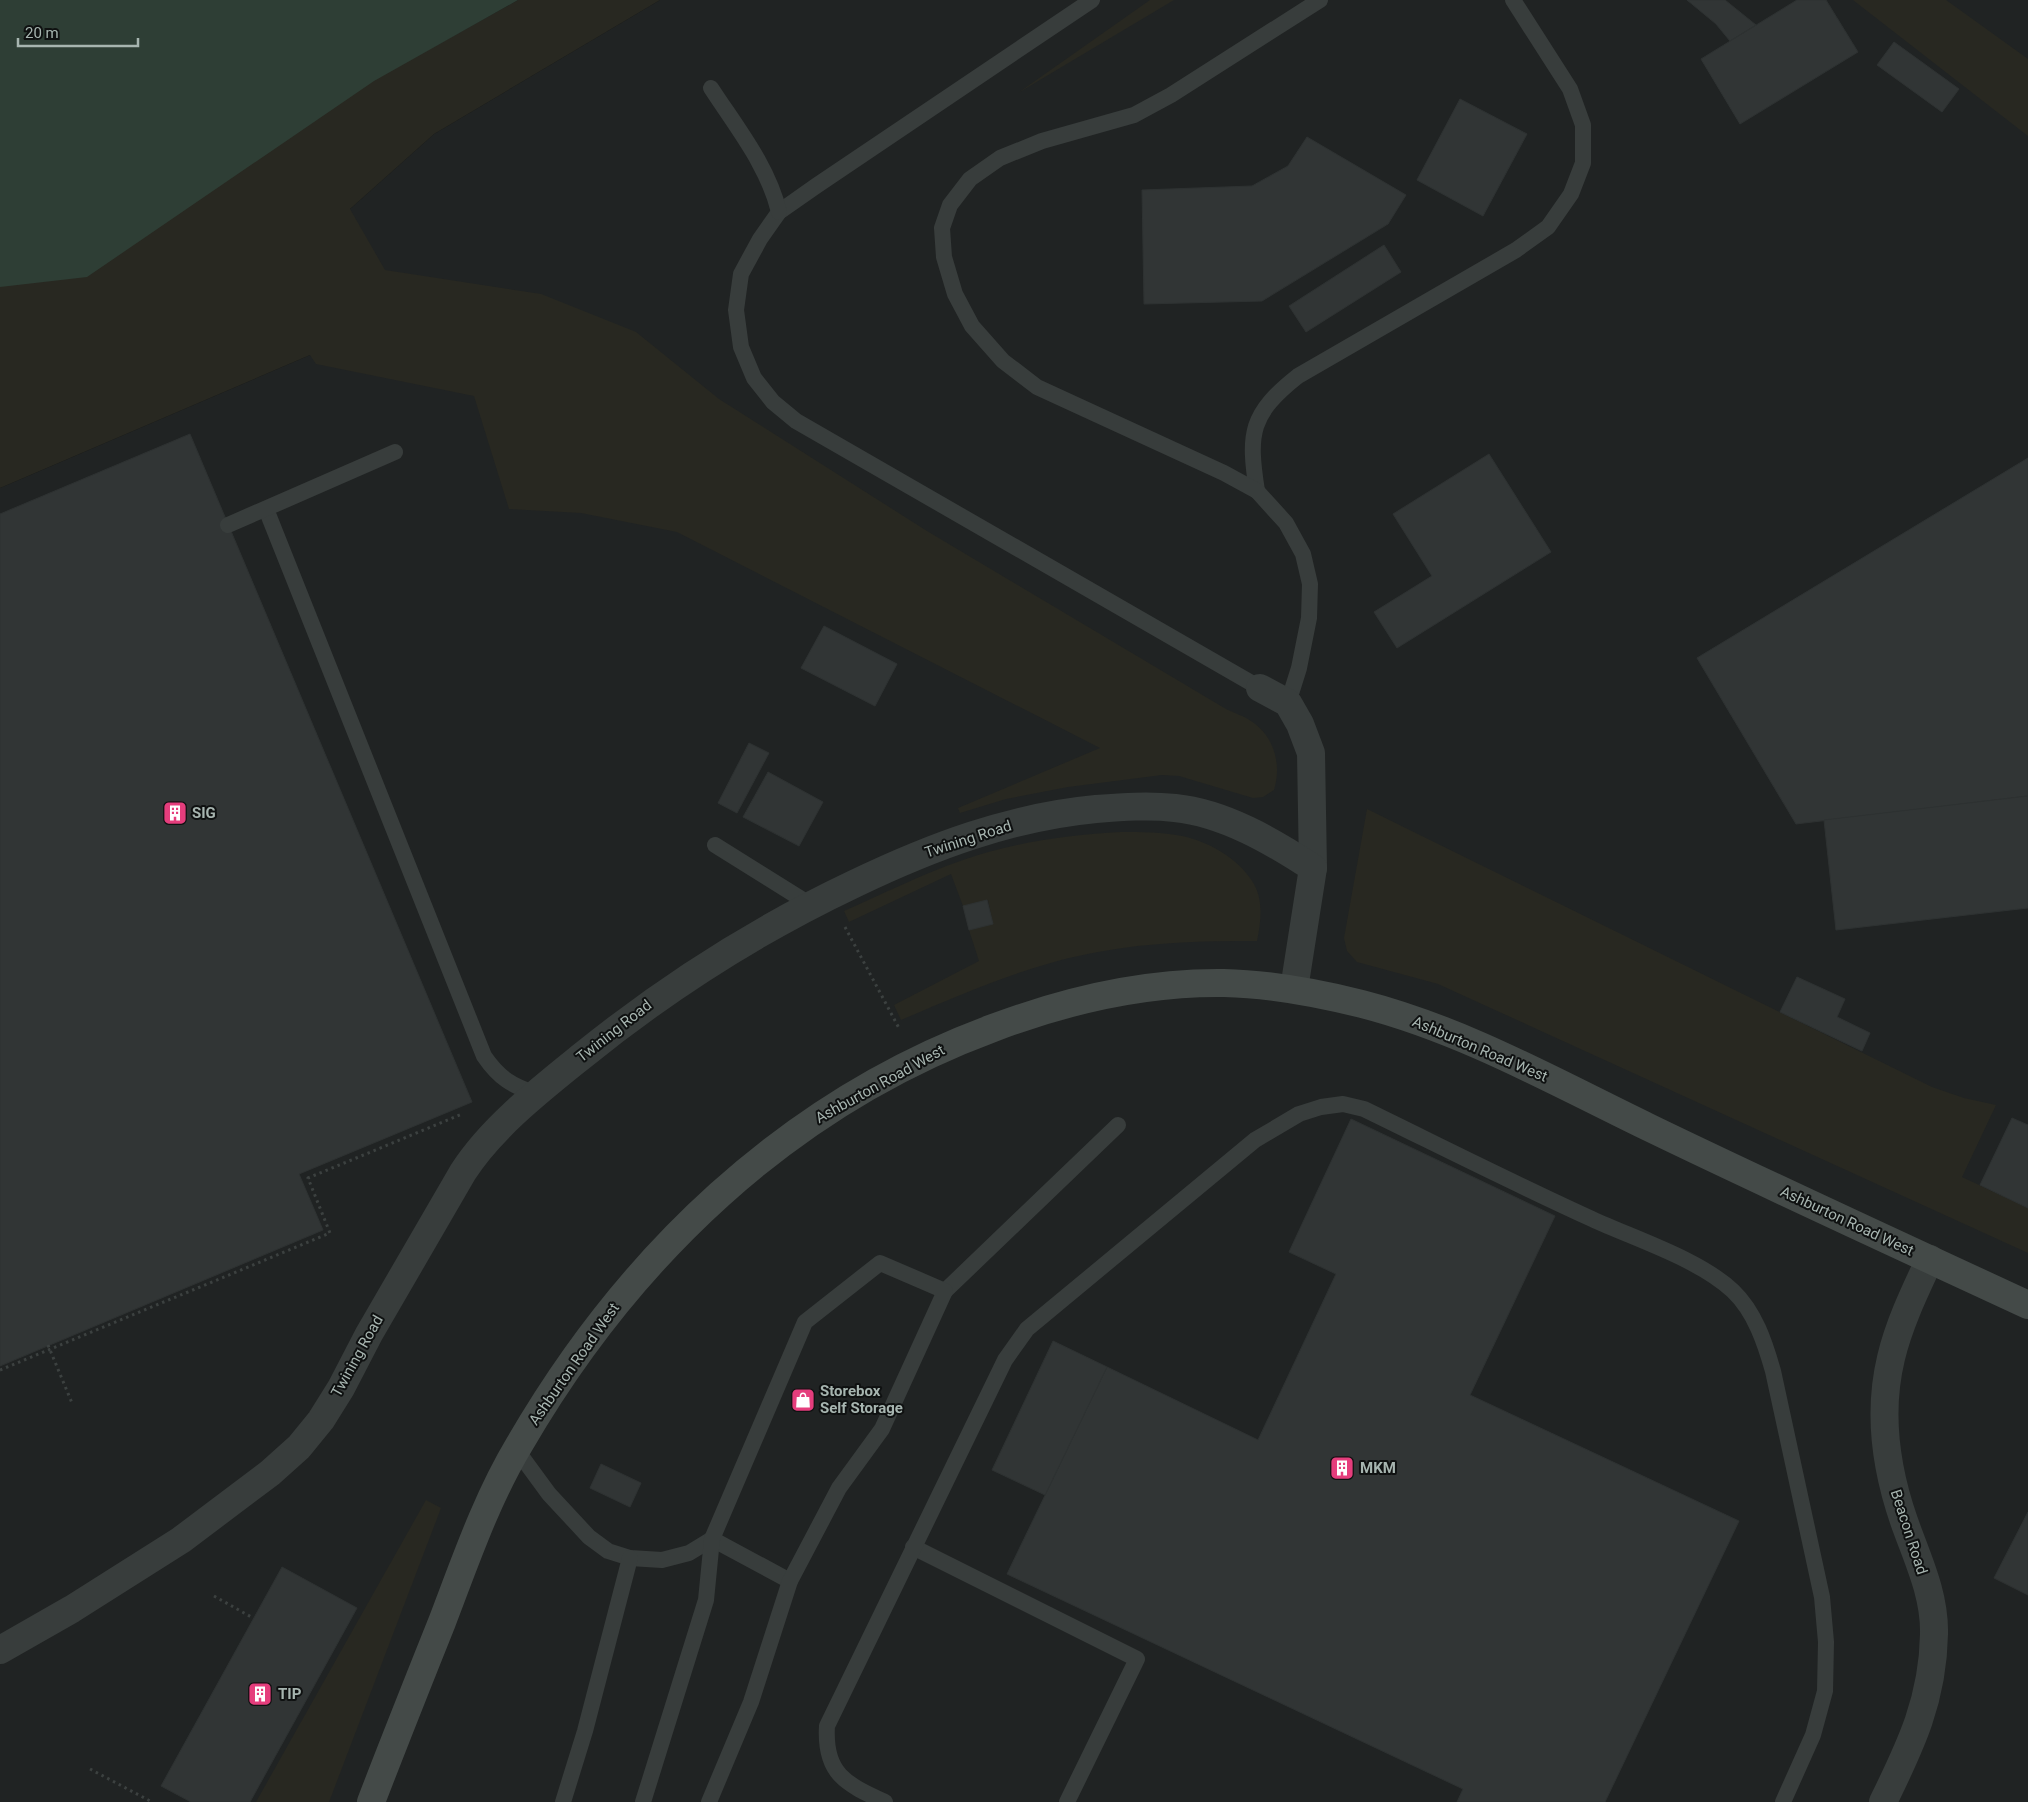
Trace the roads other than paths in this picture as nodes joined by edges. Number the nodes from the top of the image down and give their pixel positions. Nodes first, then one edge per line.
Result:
1 (1092, 0) edge
2 (1320, 0) edge
3 (1513, 0) edge
4 (711, 88) dead end
5 (779, 212) junction
6 (395, 452) dead end
7 (1257, 491) junction
8 (266, 509) junction
9 (228, 525) dead end
10 (1260, 688) joint
11 (1288, 704) junction
12 (715, 845) dead end
13 (1313, 868) junction
14 (820, 900) junction
15 (1294, 989) junction
16 (537, 1094) junction
17 (1118, 1125) dead end
18 (1930, 1259) junction
19 (945, 1291) junction
20 (2028, 1304) edge
21 (516, 1450) junction
22 (712, 1540) junction
23 (913, 1547) junction
24 (630, 1558) junction
25 (790, 1581) junction
26 (0, 1650) edge
27 (371, 1802) edge
28 (563, 1802) edge
29 (643, 1802) edge
30 (709, 1802) edge
31 (886, 1802) edge
32 (1067, 1802) edge
33 (1783, 1802) edge
34 (1883, 1802) edge

1 - 5 lane
2 - 7 lane
3 - 7 lane
4 - 5 lane
5 - 10 lane
6 - 8 lane
7 - 11 lane
8 - 9 lane
8 - 16 lane
10 - 11 street
11 - 13 street
12 - 14 lane
13 - 14 street, Twining Road
13 - 15 street
14 - 16 street, Twining Road
15 - 18 main road, Ashburton Road West
15 - 21 main road, Ashburton Road West
16 - 26 street, Twining Road
17 - 19 lane
18 - 20 main road, Ashburton Road West
18 - 34 street, Beacon Road
19 - 22 lane
19 - 25 lane
21 - 24 lane
21 - 27 main road, Ashburton Road West
22 - 24 lane
22 - 25 lane
22 - 29 lane
23 - 31 lane
23 - 32 lane
23 - 33 lane
24 - 28 lane
25 - 30 lane

